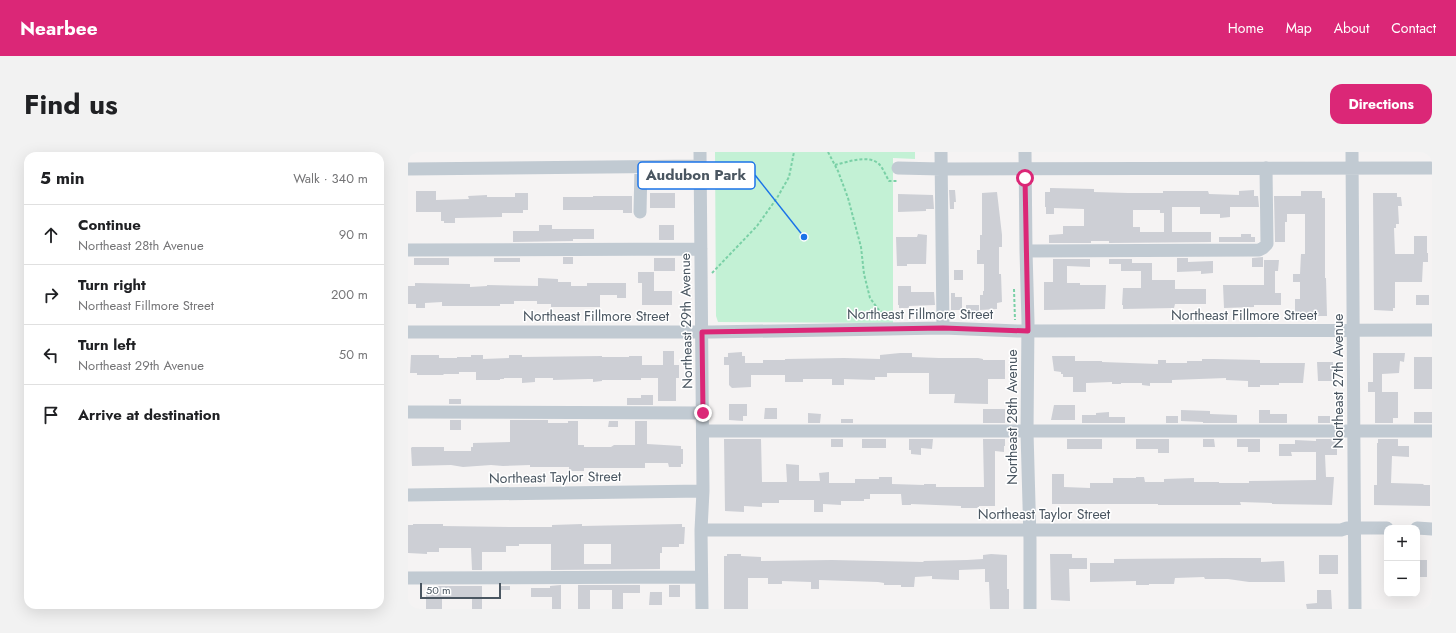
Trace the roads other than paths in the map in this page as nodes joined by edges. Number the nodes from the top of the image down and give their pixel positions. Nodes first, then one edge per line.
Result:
1 (700, 152) edge
2 (941, 152) edge
3 (1025, 152) edge
4 (1352, 152) edge
5 (700, 166) junction
6 (641, 167) junction
7 (899, 168) road end
8 (1266, 168) junction
9 (1432, 168) edge
10 (408, 169) edge
11 (941, 169) junction
12 (1025, 169) junction
13 (1352, 169) junction
14 (640, 212) dead end
15 (701, 249) junction
16 (408, 250) edge
17 (1026, 251) junction
18 (943, 328) junction
19 (1354, 330) junction
20 (1432, 330) edge
21 (1028, 331) junction
22 (408, 332) edge
23 (702, 332) junction
24 (408, 412) edge
25 (703, 413) junction
26 (703, 431) junction
27 (1355, 431) junction
28 (1432, 431) edge
29 (1027, 432) junction
30 (703, 491) junction
31 (408, 495) edge
32 (1355, 528) junction
33 (1384, 528) edge
34 (1420, 528) edge
35 (1432, 528) edge
36 (701, 530) junction
37 (1030, 530) junction
38 (701, 577) junction
39 (408, 578) edge
40 (702, 609) edge
41 (1030, 609) edge
42 (1355, 609) edge

1 - 5 street, Northeast 29th Avenue
2 - 11 street
3 - 12 street, Northeast 28th Avenue
4 - 13 street, Northeast 27th Avenue
5 - 6 street
5 - 15 street, Northeast 29th Avenue
6 - 10 street
6 - 14 street
7 - 11 street
8 - 12 street
8 - 13 street
8 - 17 street
9 - 13 street
11 - 12 street
11 - 18 street
12 - 17 street, Northeast 28th Avenue
13 - 19 street, Northeast 27th Avenue
15 - 16 street
15 - 23 street, Northeast 29th Avenue
17 - 21 street, Northeast 28th Avenue
18 - 21 street, Northeast Fillmore Street
18 - 23 street, Northeast Fillmore Street
19 - 20 street, Northeast Fillmore Street
19 - 21 street, Northeast Fillmore Street
19 - 27 street, Northeast 27th Avenue
21 - 29 street, Northeast 28th Avenue
22 - 23 street, Northeast Fillmore Street
23 - 25 street, Northeast 29th Avenue
24 - 25 street
25 - 26 street, Northeast 29th Avenue
26 - 29 street
26 - 30 street, Northeast 29th Avenue
27 - 28 street
27 - 29 street
27 - 32 street, Northeast 27th Avenue
29 - 37 street, Northeast 28th Avenue
30 - 31 street, Northeast Taylor Street
30 - 36 street, Northeast 29th Avenue
32 - 33 street, Northeast Taylor Street
32 - 37 street, Northeast Taylor Street
32 - 42 street, Northeast 27th Avenue
34 - 35 street
36 - 37 street, Northeast Taylor Street
36 - 38 street, Northeast 29th Avenue
37 - 41 street, Northeast 28th Avenue
38 - 39 street
38 - 40 street, Northeast 29th Avenue

